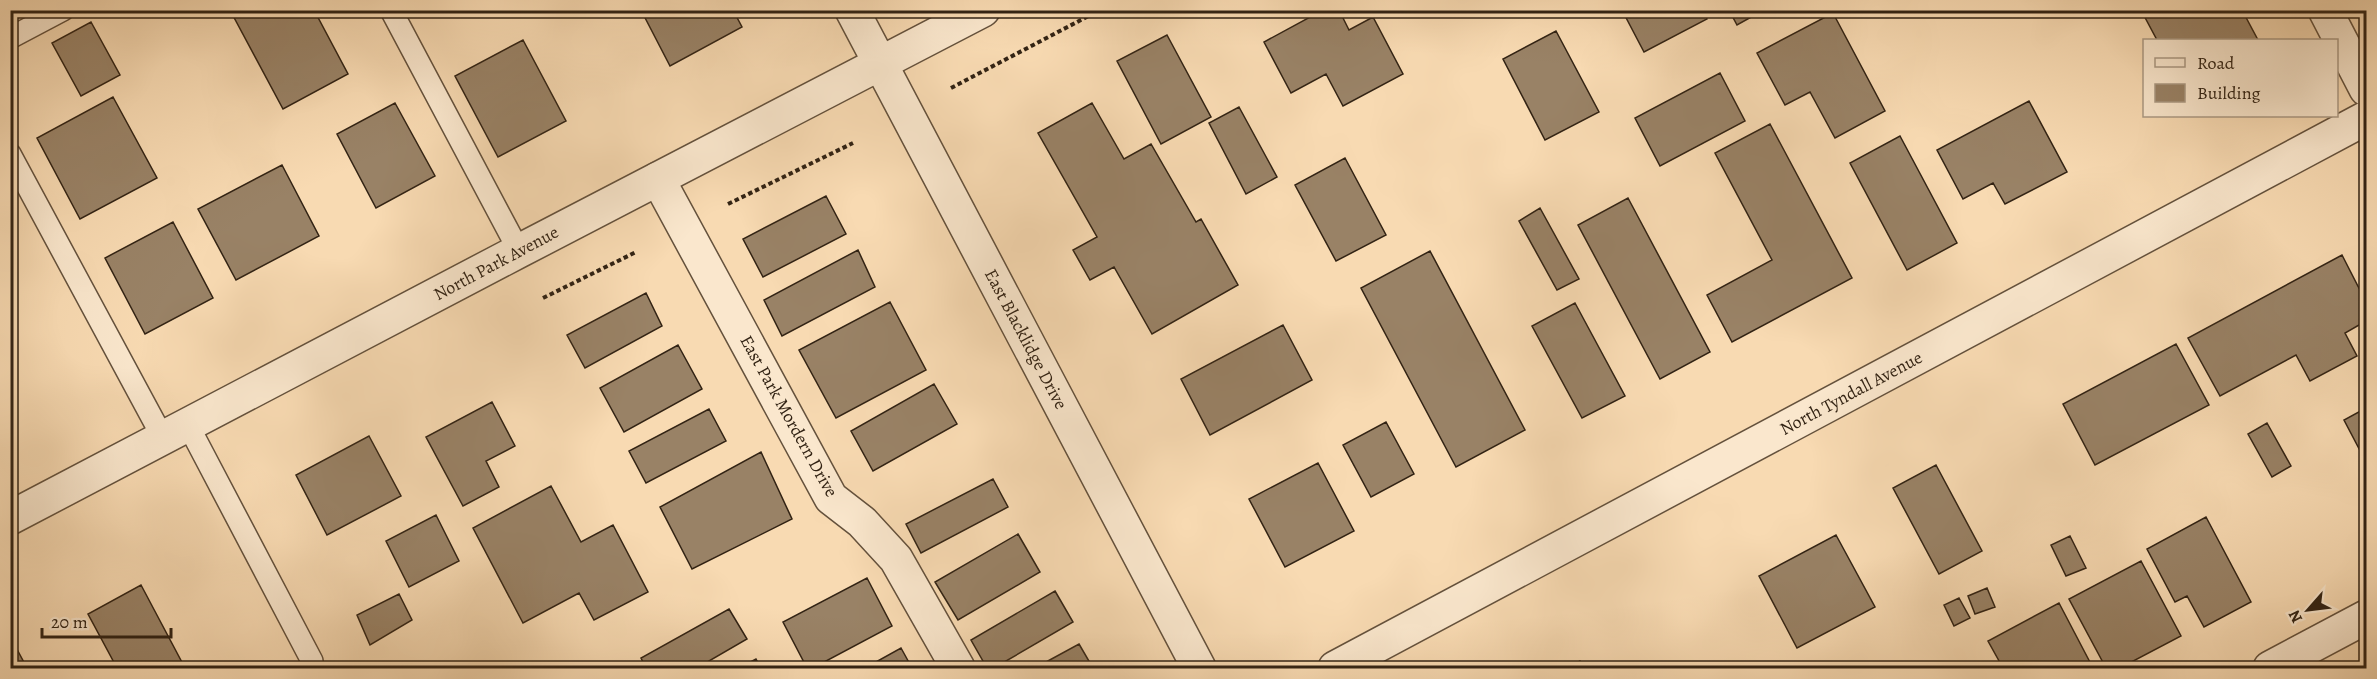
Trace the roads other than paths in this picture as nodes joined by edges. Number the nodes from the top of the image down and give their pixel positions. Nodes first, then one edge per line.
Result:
1 (63, 10) edge
2 (391, 10) edge
3 (852, 10) edge
4 (982, 10) edge
5 (2325, 10) edge
6 (10, 38) edge
7 (881, 64) junction
8 (2367, 88) edge
9 (2367, 118) edge
10 (10, 154) edge
11 (658, 179) junction
12 (519, 251) junction
13 (175, 432) junction
14 (10, 518) edge
15 (2367, 617) edge
16 (312, 661) dead end
17 (958, 669) edge
18 (1199, 669) edge
19 (1335, 669) edge
20 (2270, 669) edge

1 - 6 lane
2 - 12 lane
3 - 7 street, East Blacklidge Drive
4 - 7 street, North Park Avenue
5 - 8 street
7 - 11 street, North Park Avenue
7 - 18 street, East Blacklidge Drive
9 - 19 street, North Tyndall Avenue
10 - 13 lane
11 - 12 street, North Park Avenue
11 - 17 street, East Park Mordern Drive
12 - 13 street, North Park Avenue
13 - 14 street, North Park Avenue
13 - 16 lane
15 - 20 street

